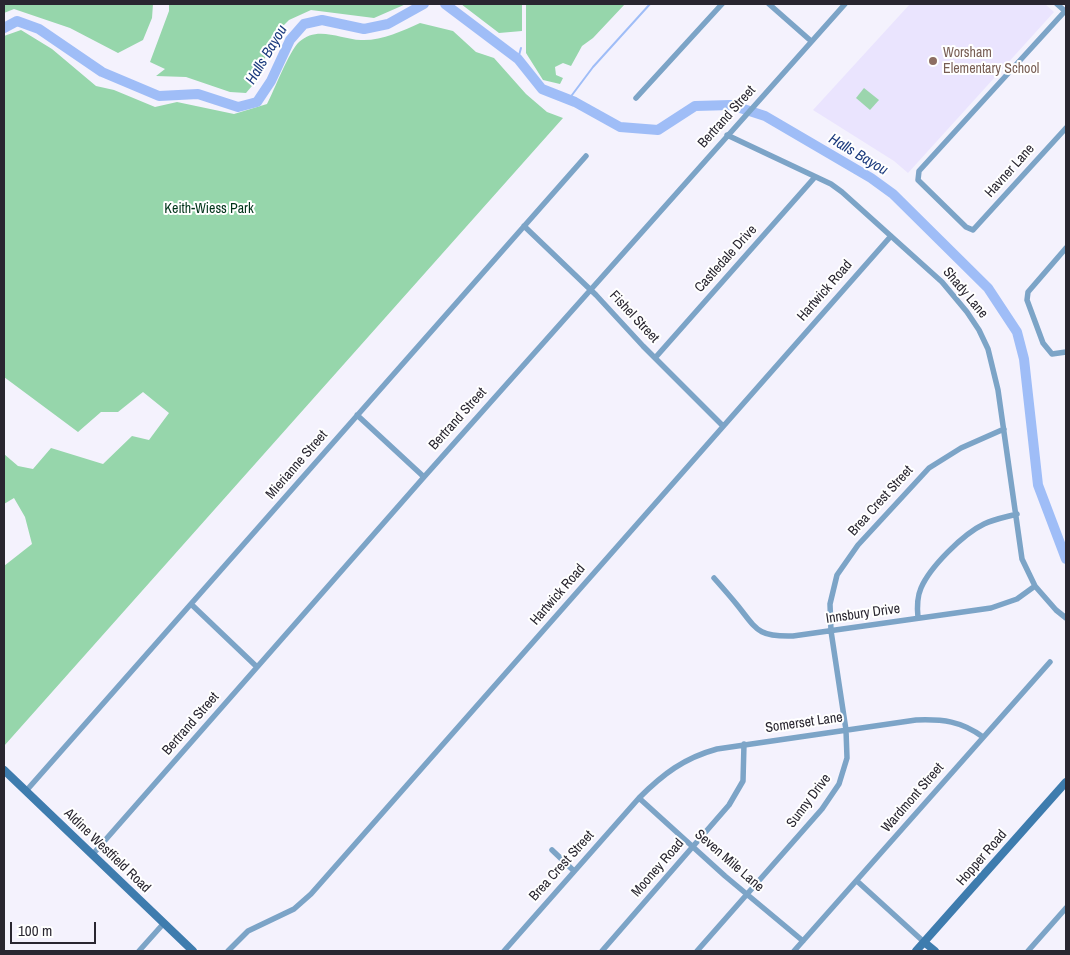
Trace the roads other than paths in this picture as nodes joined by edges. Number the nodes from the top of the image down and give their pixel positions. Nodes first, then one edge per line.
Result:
1 (722, 4) edge
2 (769, 4) edge
3 (845, 4) edge
4 (1057, 4) edge
5 (1066, 11) edge
6 (811, 42) junction
7 (636, 98) dead end
8 (1066, 128) edge
9 (727, 136) junction
10 (586, 156) dead end
11 (815, 177) junction
12 (524, 226) junction
13 (890, 236) junction
14 (1066, 248) edge
15 (591, 289) junction
16 (1066, 352) edge
17 (655, 358) junction
18 (358, 415) junction
19 (724, 426) junction
20 (1004, 429) junction
21 (424, 477) junction
22 (1017, 514) junction
23 (714, 578) dead end
24 (1035, 586) junction
25 (191, 604) junction
26 (918, 618) junction
27 (1066, 618) edge
28 (831, 631) junction
29 (1050, 662) dead end
30 (257, 667) junction
31 (846, 730) junction
32 (983, 738) junction
33 (744, 744) junction
34 (4, 770) edge
35 (1066, 782) edge
36 (26, 791) junction
37 (640, 798) junction
38 (694, 847) junction
39 (552, 850) dead end
40 (93, 854) junction
41 (574, 871) junction
42 (857, 881) junction
43 (748, 894) junction
44 (1066, 908) edge
45 (164, 923) junction
46 (803, 941) junction
47 (924, 942) junction
48 (139, 951) edge
49 (193, 951) edge
50 (228, 951) edge
51 (504, 951) edge
52 (602, 951) edge
53 (697, 951) edge
54 (794, 951) edge
55 (916, 951) edge
56 (935, 951) edge
57 (1028, 951) edge

1 - 7 street
2 - 6 street
3 - 6 street, Bertrand Street
4 - 5 street
5 - 8 street, Havner Lane
6 - 9 street, Bertrand Street
9 - 11 street, Shady Lane
9 - 15 street, Bertrand Street
10 - 12 street, Mierianne Street
11 - 13 street, Shady Lane
11 - 17 street, Castledale Drive
12 - 15 street, Fishel Street
12 - 18 street, Mierianne Street
13 - 19 street, Hartwick Road
13 - 20 street, Shady Lane
14 - 16 street
15 - 17 street, Fishel Street
15 - 21 street, Bertrand Street
17 - 19 street, Fishel Street
18 - 21 street
18 - 25 street, Mierianne Street
19 - 50 street, Hartwick Road
20 - 22 street, Shady Lane
20 - 28 street, Brea Crest Street
21 - 30 street, Bertrand Street
22 - 24 street, Shady Lane
22 - 26 street
23 - 28 street, Innsbury Drive
24 - 26 street, Innsbury Drive
24 - 27 street, Shady Lane
25 - 30 street
25 - 36 street, Mierianne Street
26 - 28 street, Innsbury Drive
28 - 31 street, Sunny Drive
29 - 32 street, Wardmont Street
30 - 40 street, Bertrand Street
31 - 32 street, Somerset Lane
31 - 33 street, Somerset Lane
31 - 43 street, Sunny Drive
32 - 42 street, Wardmont Street
33 - 37 street, Somerset Lane
33 - 38 street, Mooney Road
34 - 36 main road, Aldine Westfield Road
35 - 47 main road, Hopper Road
36 - 40 main road, Aldine Westfield Road
37 - 38 street, Seven Mile Lane
37 - 41 street, Brea Crest Street
38 - 43 street, Seven Mile Lane
38 - 52 street, Mooney Road
39 - 41 street
40 - 45 main road, Aldine Westfield Road
41 - 51 street, Brea Crest Street
42 - 46 street, Wardmont Street
42 - 47 street
43 - 46 street, Seven Mile Lane
43 - 53 street, Sunny Drive
44 - 57 street
45 - 48 street
45 - 49 main road, Aldine Westfield Road
46 - 54 street, Wardmont Street
47 - 55 main road, Hopper Road
47 - 56 main road

